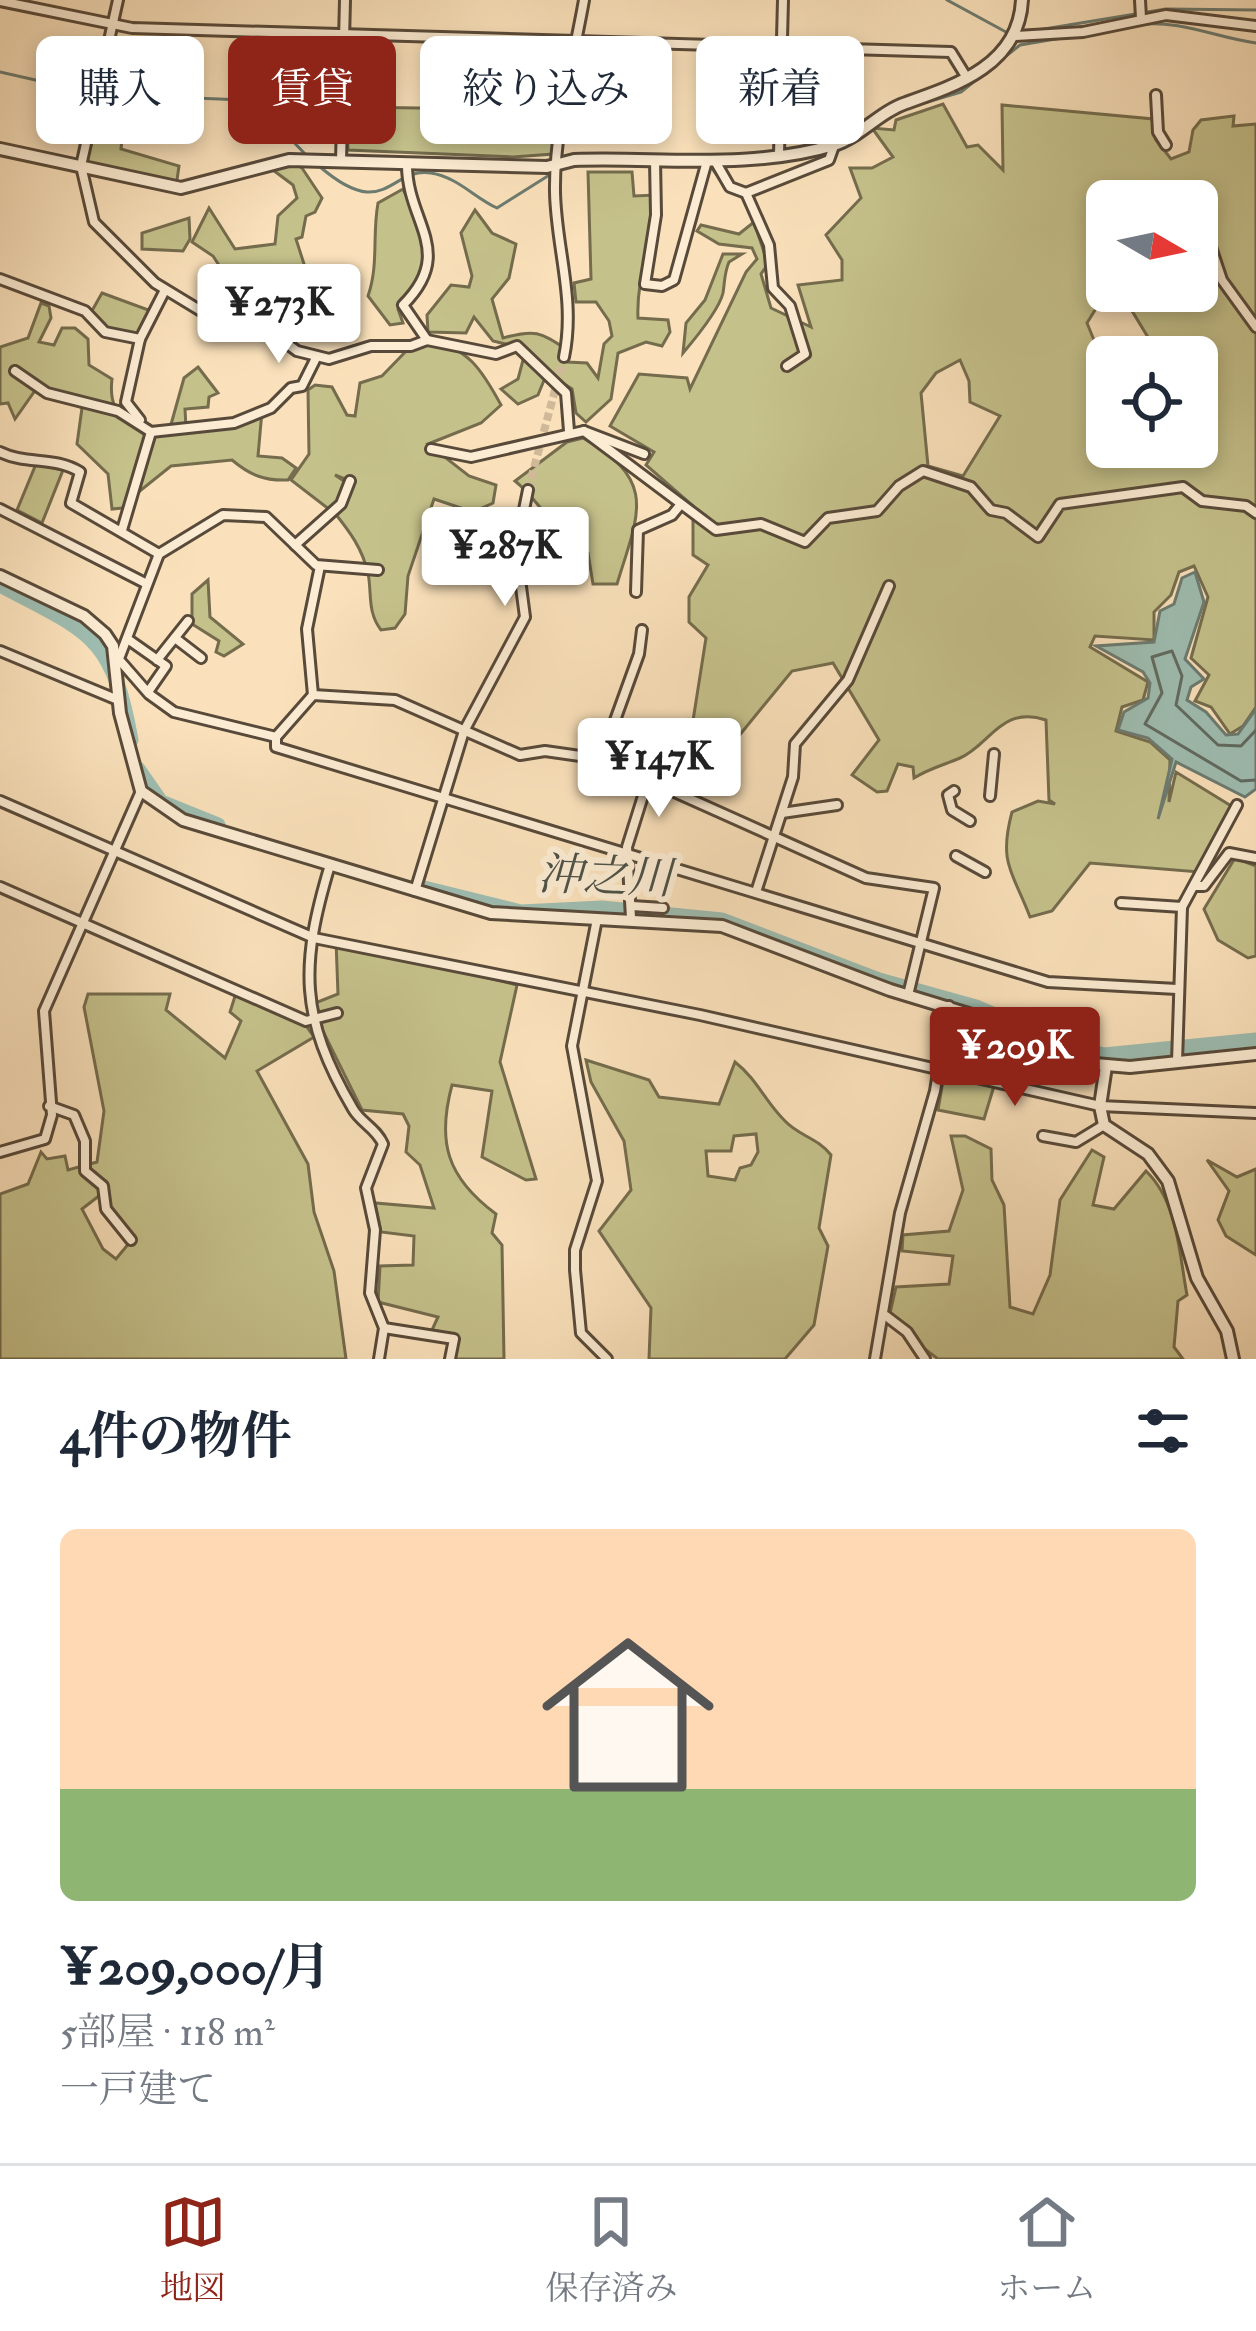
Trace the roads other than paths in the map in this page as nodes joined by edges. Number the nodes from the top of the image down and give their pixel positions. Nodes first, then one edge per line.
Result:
1 (118, 0) edge
2 (345, 0) edge
3 (584, 0) edge
4 (783, 0) edge
5 (1022, 0) edge
6 (1140, 0) edge
7 (0, 1) edge
8 (1141, 18) junction
9 (112, 26) junction
10 (1256, 26) edge
11 (344, 35) junction
12 (577, 36) edge
13 (782, 36) edge
14 (1015, 36) junction
15 (420, 37) edge
16 (864, 49) edge
17 (968, 79) junction
18 (1156, 95) dead end
19 (558, 144) edge
20 (779, 144) edge
21 (835, 145) junction
22 (1166, 145) dead end
23 (0, 148) edge
24 (779, 154) junction
25 (656, 160) junction
26 (341, 161) junction
27 (711, 161) junction
28 (555, 162) junction
29 (406, 163) junction
30 (81, 166) junction
31 (746, 193) junction
32 (1218, 268) edge
33 (0, 279) edge
34 (165, 290) junction
35 (1256, 328) edge
36 (140, 339) junction
37 (427, 340) junction
38 (564, 356) tunnel mouth
39 (316, 358) junction
40 (787, 366) dead end
41 (15, 371) dead end
42 (148, 429) junction
43 (569, 431) junction
44 (584, 431) junction
45 (430, 449) dead end
46 (0, 452) edge
47 (644, 454) dead end
48 (350, 481) dead end
49 (528, 490) tunnel mouth
50 (681, 504) junction
51 (0, 509) edge
52 (1256, 513) edge
53 (122, 530) junction
54 (295, 545) junction
55 (159, 554) junction
56 (320, 566) junction
57 (378, 570) dead end
58 (0, 576) edge
59 (147, 584) junction
60 (889, 586) dead end
61 (636, 592) dead end
62 (188, 621) dead end
63 (642, 630) dead end
64 (175, 638) junction
65 (129, 640) junction
66 (0, 651) edge
67 (118, 656) junction
68 (201, 658) dead end
69 (157, 660) junction
70 (148, 692) junction
71 (313, 694) junction
72 (118, 700) junction
73 (464, 731) junction
74 (276, 737) junction
75 (994, 754) dead end
76 (601, 759) junction
77 (649, 780) junction
78 (141, 790) junction
79 (955, 790) dead end
80 (990, 796) dead end
81 (443, 798) junction
82 (0, 801) edge
83 (1237, 805) dead end
84 (837, 806) dead end
85 (782, 813) junction
86 (970, 820) dead end
87 (773, 836) junction
88 (112, 851) junction
89 (626, 854) junction
90 (956, 856) dead end
91 (1256, 858) edge
92 (330, 865) junction
93 (985, 872) dead end
94 (1197, 886) junction
95 (0, 887) edge
96 (756, 892) junction
97 (414, 893) junction
98 (1121, 903) dead end
99 (663, 908) dead end
100 (1182, 908) junction
101 (632, 912) junction
102 (598, 917) junction
103 (81, 923) junction
104 (309, 936) junction
105 (918, 942) junction
106 (1177, 989) junction
107 (582, 992) junction
108 (908, 995) junction
109 (949, 1006) junction
110 (337, 1013) dead end
111 (311, 1021) junction
112 (1256, 1054) edge
113 (1177, 1063) junction
114 (1106, 1066) junction
115 (940, 1069) junction
116 (48, 1106) junction
117 (1100, 1106) junction
118 (1256, 1113) edge
119 (1104, 1125) junction
120 (1043, 1136) dead end
121 (0, 1152) edge
122 (131, 1240) dead end
123 (886, 1316) junction
124 (384, 1328) junction
125 (379, 1359) edge
126 (450, 1359) edge
127 (607, 1359) edge
128 (875, 1359) edge
129 (925, 1359) edge
130 (1232, 1359) edge

1 - 9 street
2 - 11 street
3 - 12 street
4 - 13 street
5 - 14 street
6 - 8 street
7 - 9 street
8 - 10 street
8 - 14 street
9 - 11 street
9 - 30 street
11 - 15 street
11 - 26 street
14 - 17 street
16 - 17 street
17 - 21 street
18 - 22 street
19 - 28 street
20 - 24 street
21 - 24 street
21 - 31 street
23 - 30 street
24 - 27 street
25 - 27 street
25 - 27 street
25 - 28 street
26 - 29 street
26 - 30 street
27 - 31 street
28 - 29 street
28 - 38 street
29 - 37 street
30 - 34 street
31 - 40 street
32 - 35 street
33 - 36 street
34 - 36 street
34 - 39 street
36 - 42 street
37 - 39 street
37 - 43 street
39 - 42 street
41 - 42 street
42 - 53 street
43 - 44 street
43 - 45 street
44 - 47 street
44 - 50 street
46 - 53 street
48 - 54 street
49 - 73 street
50 - 52 street
50 - 61 street
51 - 59 street
53 - 55 street
54 - 55 street
54 - 56 street
55 - 59 street
56 - 57 street
56 - 71 street
58 - 67 street
59 - 65 street
60 - 85 street
62 - 64 street
63 - 76 street
64 - 68 street
64 - 69 street
65 - 67 street
65 - 69 street
66 - 72 street
67 - 70 street
67 - 72 street
69 - 70 street
70 - 74 street
71 - 73 street
71 - 74 street
72 - 78 street
73 - 76 street
73 - 81 street
74 - 81 street
75 - 80 street
76 - 77 street
77 - 87 street
77 - 89 street
78 - 88 street
78 - 92 street
79 - 86 street
81 - 89 street
81 - 97 street
82 - 88 street
83 - 94 street
84 - 85 street
85 - 87 street
87 - 96 street
87 - 105 street
88 - 103 street
88 - 104 street
89 - 96 street
89 - 101 street
90 - 93 street
91 - 94 street
92 - 97 street
92 - 104 street
94 - 100 street
95 - 103 street
96 - 105 street
97 - 102 street
98 - 100 street
99 - 101 street
100 - 106 street
101 - 102 street
101 - 108 street
102 - 107 street
103 - 111 street
103 - 116 street
104 - 107 street
104 - 111 street
105 - 106 street
105 - 108 street
106 - 113 street
107 - 115 street
107 - 127 street
108 - 109 street
109 - 114 street
109 - 115 street
110 - 111 street
111 - 124 street
112 - 113 street
113 - 114 street
114 - 117 street
115 - 117 street
115 - 123 street
116 - 121 street
116 - 122 street
117 - 118 street
117 - 119 street
119 - 120 street
119 - 130 street
123 - 128 street
123 - 129 street
124 - 125 street
124 - 126 street

